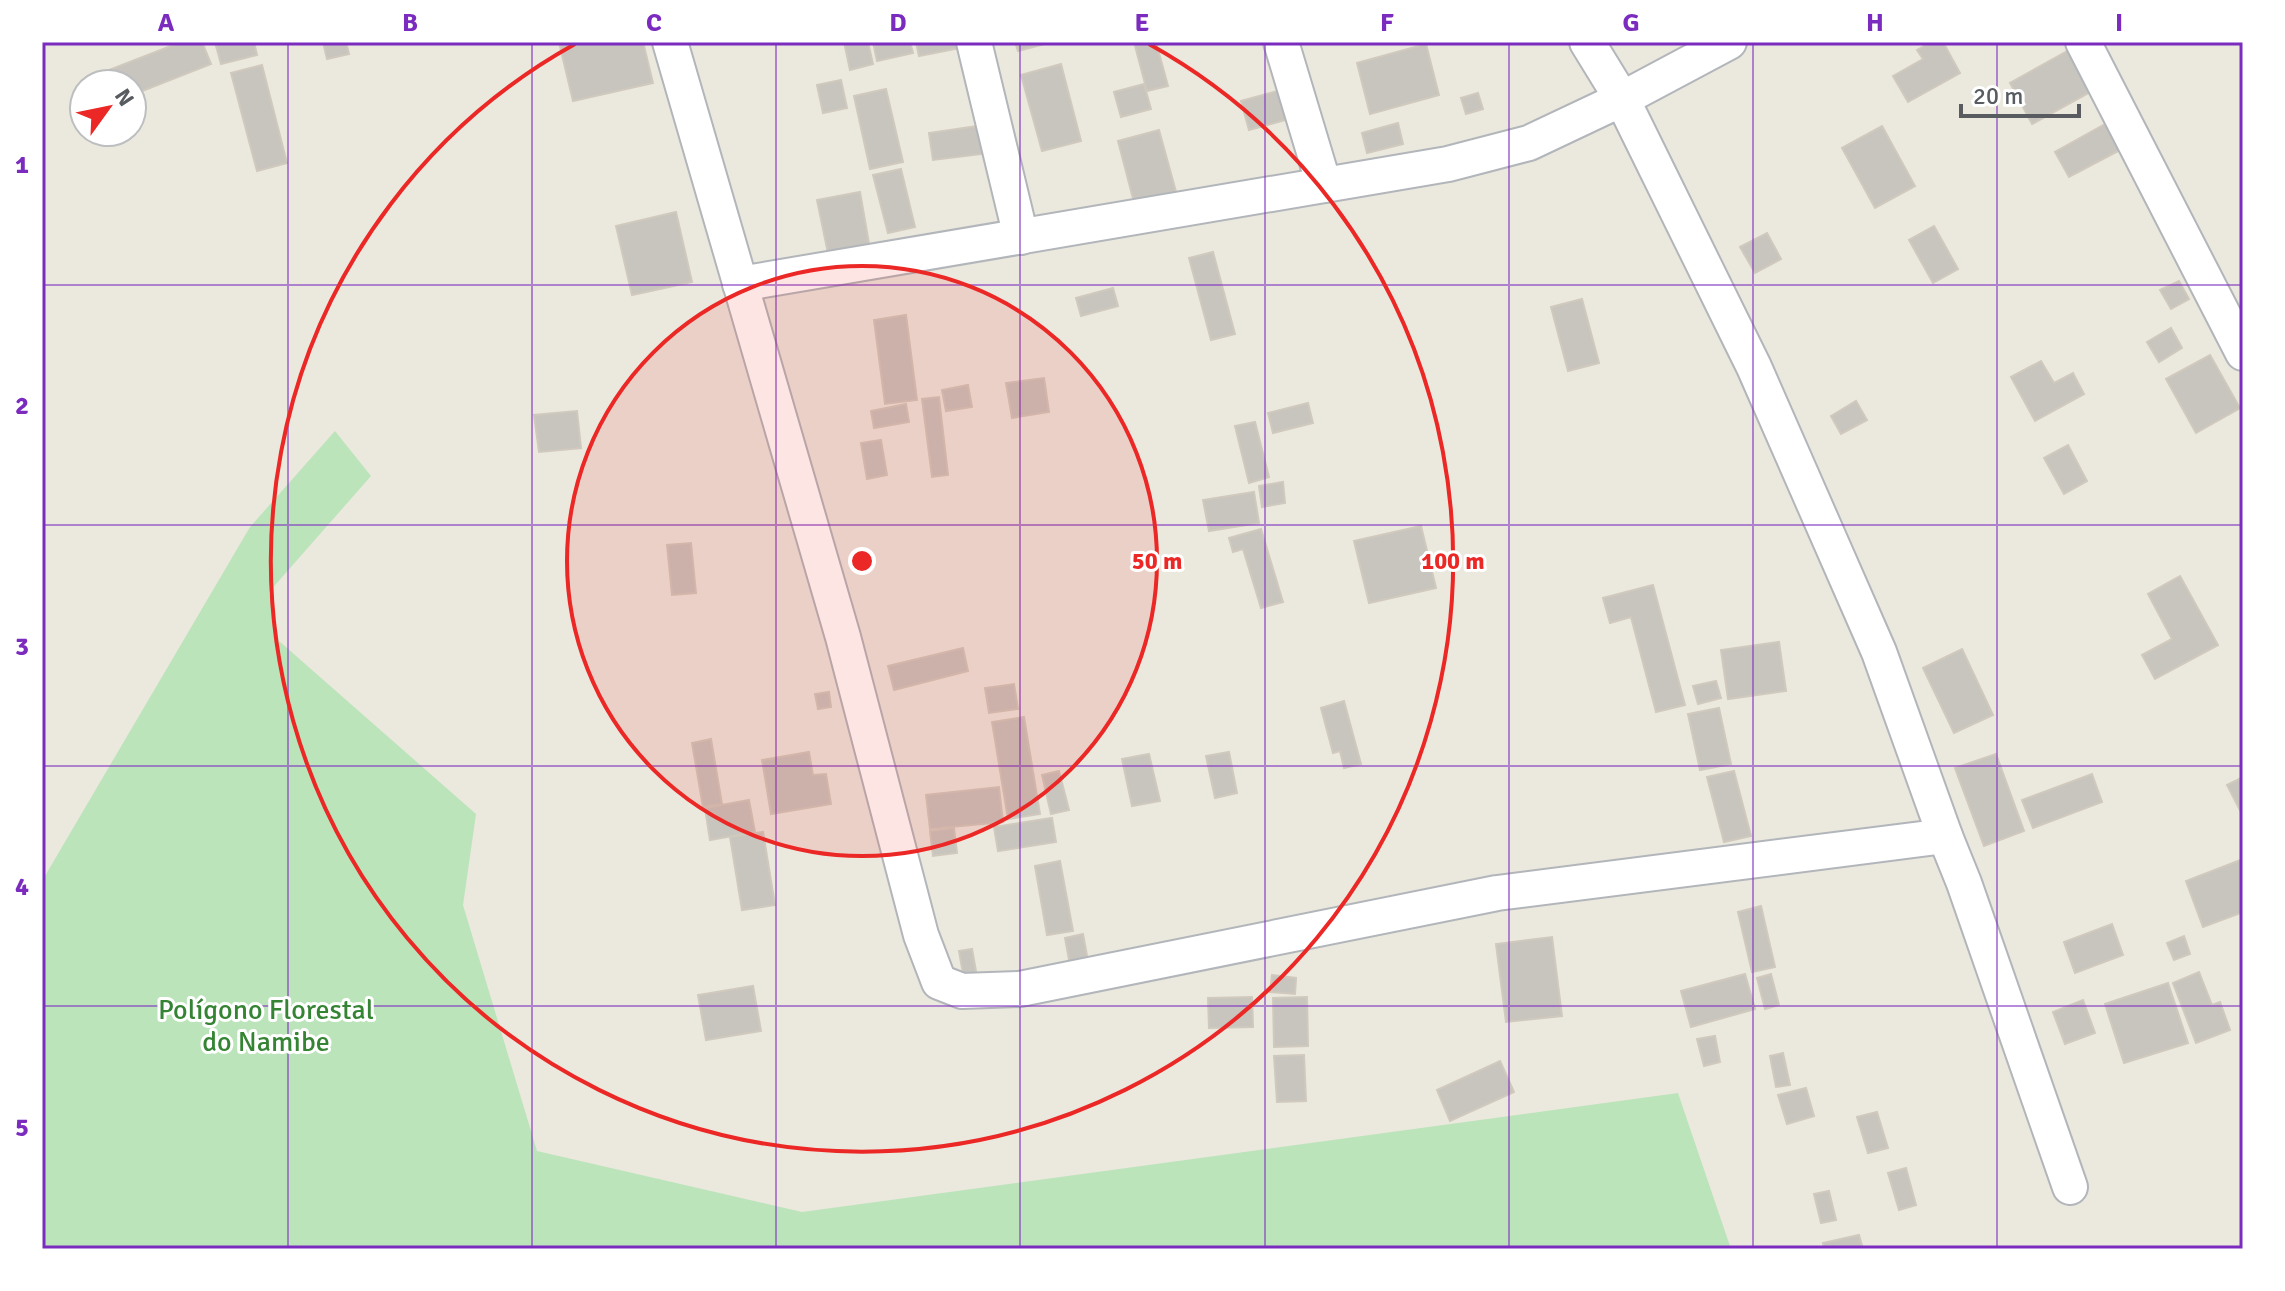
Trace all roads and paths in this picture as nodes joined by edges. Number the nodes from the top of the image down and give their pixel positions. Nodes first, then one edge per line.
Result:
1 (670, 42) edge
2 (974, 42) edge
3 (1281, 42) edge
4 (1587, 42) edge
5 (1729, 42) edge
6 (2083, 42) edge
7 (1622, 99) junction
8 (1324, 185) junction
9 (1021, 237) junction
10 (740, 284) junction
11 (2243, 353) edge
12 (1945, 836) junction
13 (2070, 1187) dead end

1 - 10 street
2 - 9 street
3 - 8 street
4 - 7 street
5 - 7 street
6 - 11 street
7 - 8 street
7 - 12 street
8 - 9 street
9 - 10 street
10 - 12 street
12 - 13 street

